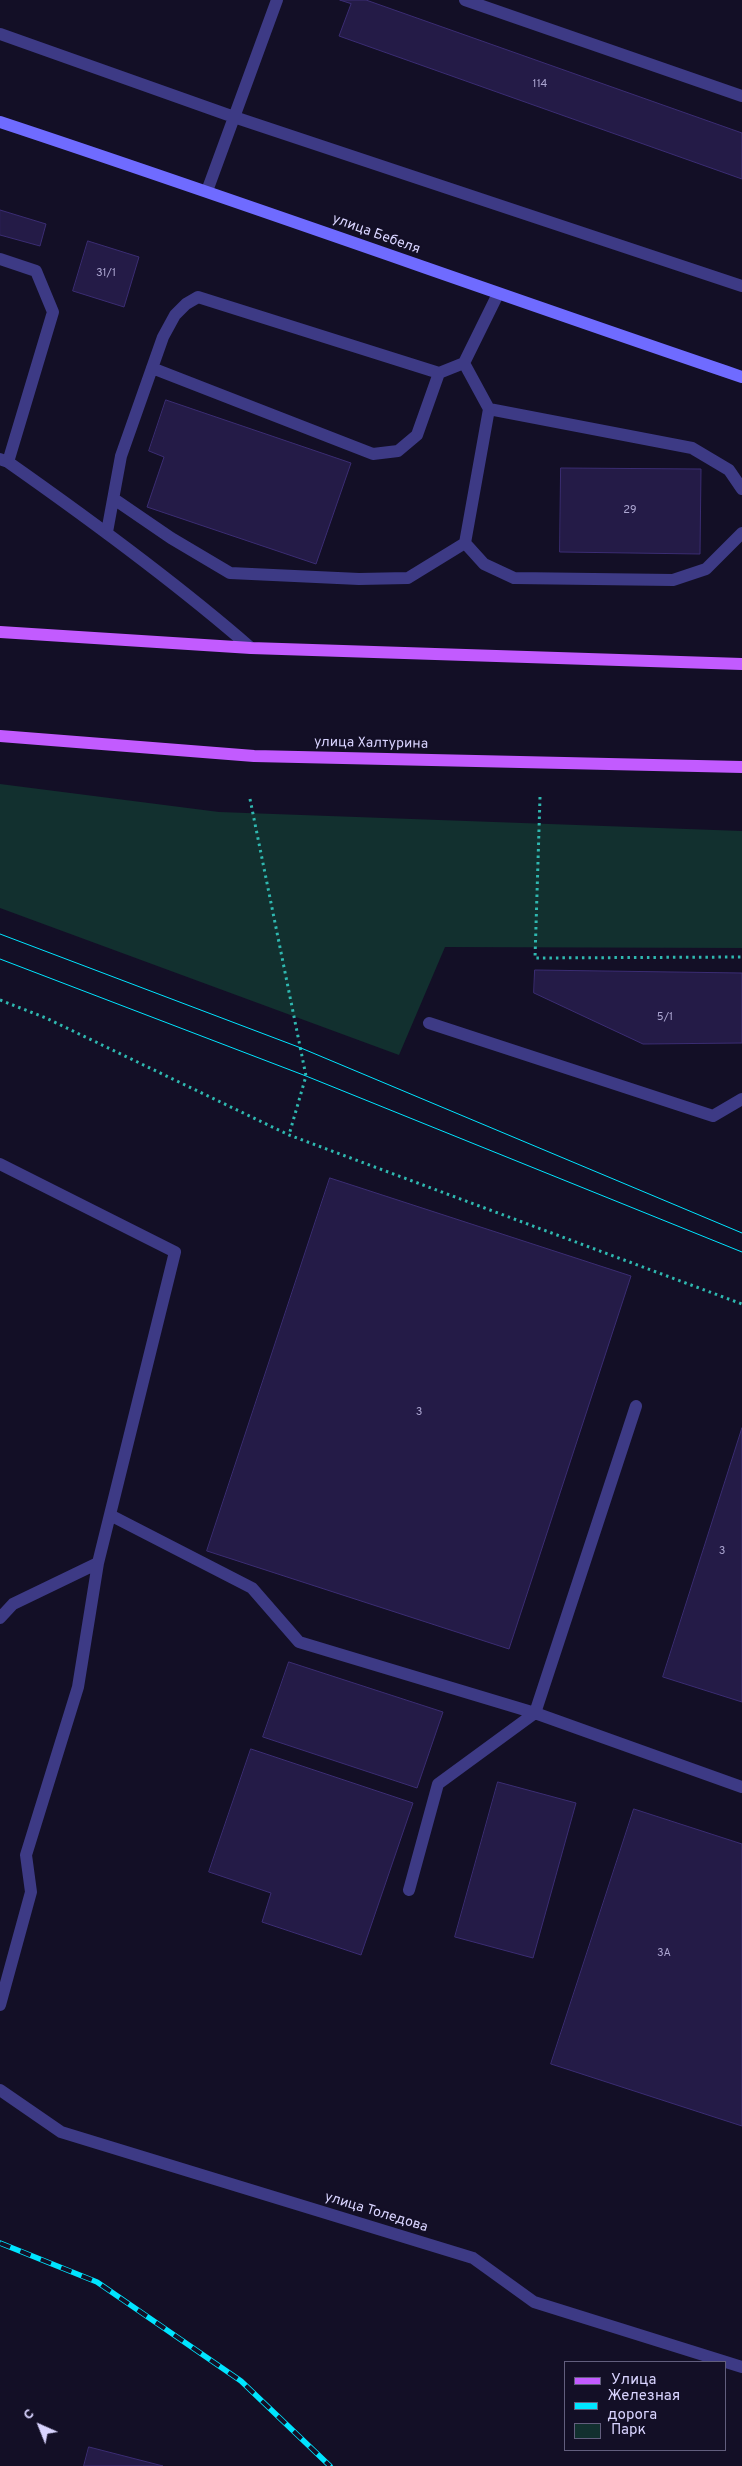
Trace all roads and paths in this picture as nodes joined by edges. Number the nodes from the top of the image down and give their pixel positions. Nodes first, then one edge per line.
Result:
1 (277, 0) edge
2 (465, 0) edge
3 (0, 34) edge
4 (742, 96) edge
5 (234, 117) junction
6 (0, 122) edge
7 (208, 191) junction
8 (0, 259) edge
9 (742, 286) edge
10 (498, 294) junction
11 (464, 364) junction
12 (152, 368) junction
13 (438, 373) junction
14 (742, 377) edge
15 (489, 409) junction
16 (4, 461) edge
17 (742, 489) edge
18 (114, 499) junction
19 (107, 532) junction
20 (742, 533) edge
21 (465, 543) junction
22 (0, 632) edge
23 (251, 648) junction
24 (742, 664) edge
25 (0, 736) edge
26 (742, 767) edge
27 (540, 797) dead end
28 (250, 799) dead end
29 (742, 957) edge
30 (0, 1000) edge
31 (429, 1023) dead end
32 (742, 1099) edge
33 (289, 1136) junction
34 (0, 1164) edge
35 (742, 1304) edge
36 (636, 1406) dead end
37 (110, 1515) junction
38 (98, 1563) junction
39 (0, 1618) edge
40 (535, 1713) junction
41 (742, 1787) edge
42 (409, 1890) dead end
43 (0, 2005) edge
44 (0, 2090) edge
45 (723, 2361) edge
46 (727, 2362) edge
47 (742, 2367) edge

1 - 5 street
2 - 4 street
3 - 5 street
5 - 7 street
5 - 9 street
6 - 7 main road, улица Бебеля
7 - 10 main road, улица Бебеля
8 - 16 street
10 - 11 street
10 - 14 main road, улица Бебеля
11 - 13 street
11 - 15 street
12 - 13 street
12 - 13 street
12 - 18 street
15 - 17 street
15 - 21 street
16 - 19 street
18 - 19 street
18 - 21 street
19 - 23 street
20 - 21 street
22 - 23 main road
23 - 24 main road
25 - 26 main road, улица Халтурина
27 - 29 path
28 - 33 path
30 - 33 path
31 - 32 street
33 - 35 path
34 - 37 street
36 - 40 street
37 - 38 street
37 - 40 street
38 - 39 street
38 - 43 street
40 - 41 street
40 - 42 street
44 - 45 street, улица Толедова
46 - 47 street, улица Толедова

